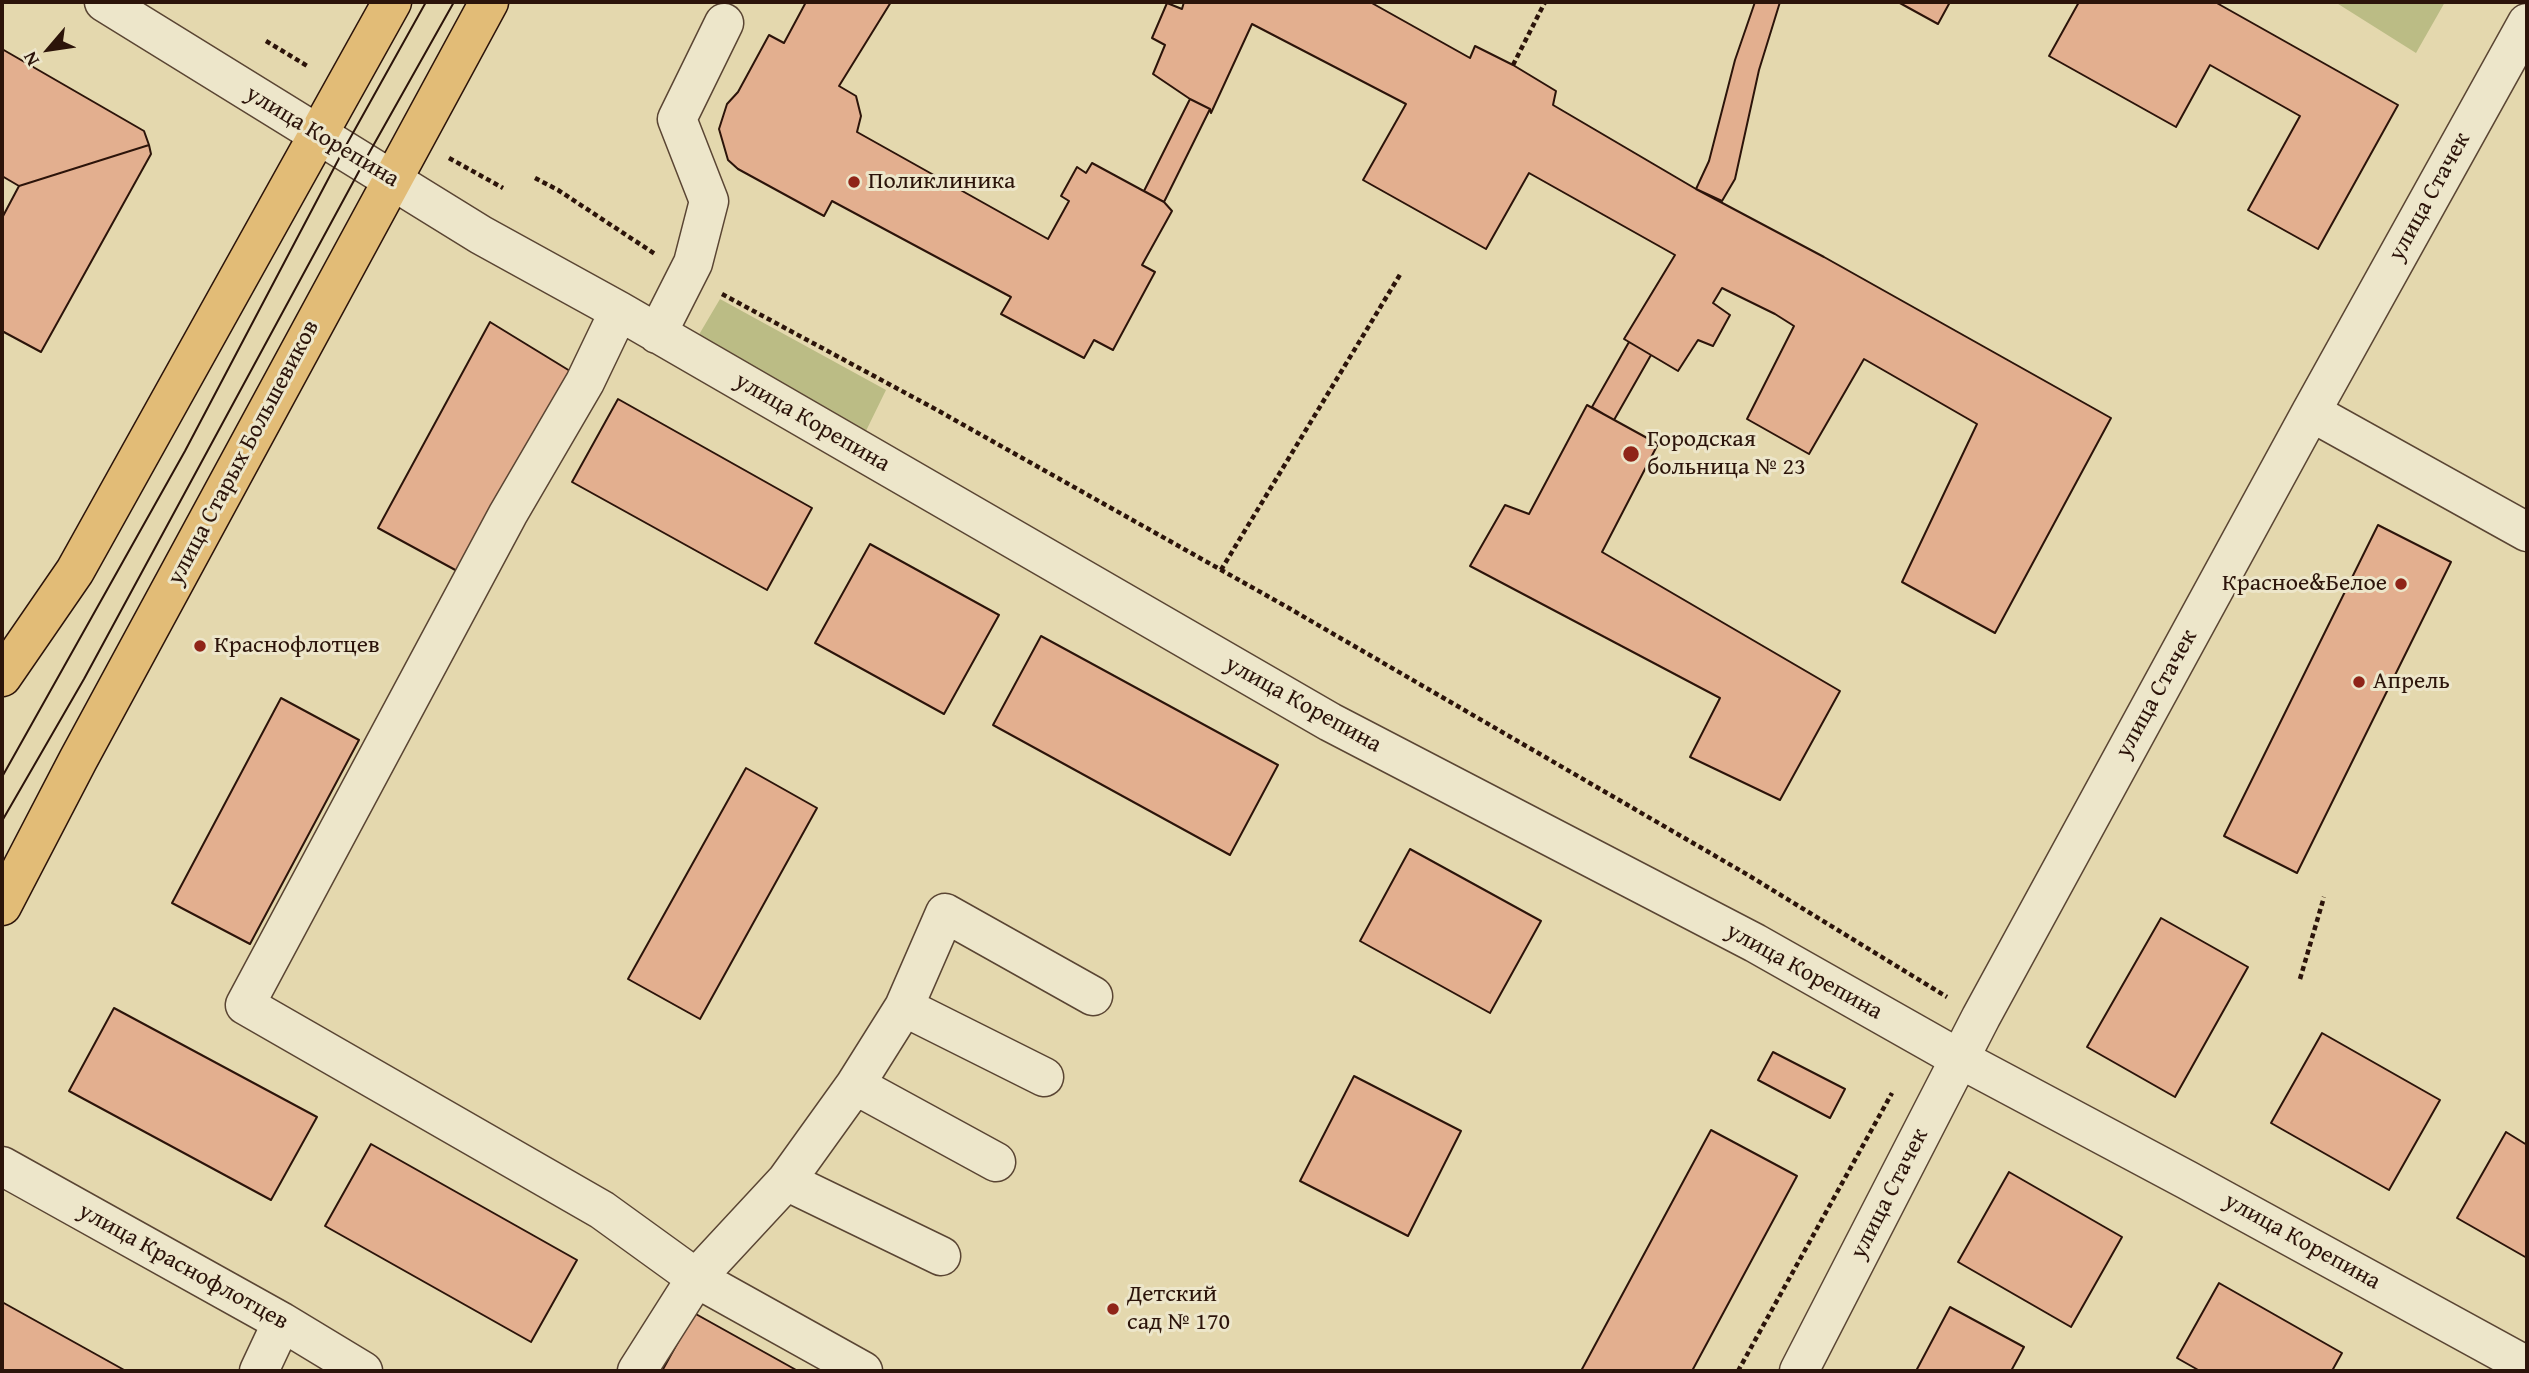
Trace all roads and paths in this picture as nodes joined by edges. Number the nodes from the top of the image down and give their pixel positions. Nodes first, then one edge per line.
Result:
1 (104, 2) edge
2 (392, 2) edge
3 (489, 2) edge
4 (1545, 2) edge
5 (724, 23) dead end
6 (2527, 23) edge
7 (1513, 65) dead end
8 (331, 142) junction
9 (536, 178) dead end
10 (391, 179) junction
11 (1401, 273) dead end
12 (687, 275) junction
13 (619, 311) junction
14 (657, 334) junction
15 (2311, 412) junction
16 (2527, 531) edge
17 (1221, 570) junction
18 (2, 677) edge
19 (2324, 897) dead end
20 (2, 906) edge
21 (2300, 979) dead end
22 (1093, 996) dead end
23 (904, 1007) junction
24 (1981, 1017) junction
25 (1960, 1059) junction
26 (1044, 1077) dead end
27 (855, 1085) junction
28 (996, 1162) dead end
29 (2, 1166) edge
30 (786, 1181) junction
31 (941, 1256) dead end
32 (696, 1278) junction
33 (282, 1322) junction
34 (2527, 1366) edge
35 (259, 1371) edge
36 (363, 1371) edge
37 (637, 1371) edge
38 (863, 1371) edge
39 (1799, 1371) edge

1 - 8 street, улица Корепина
2 - 8 main road
3 - 10 main road, улица Старых Большевиков
4 - 7 path
5 - 12 street
6 - 15 street, улица Стачек
8 - 10 street, улица Корепина
8 - 18 main road
9 - 12 path
10 - 13 street, улица Корепина
10 - 20 main road, улица Старых Большевиков
11 - 17 path
12 - 14 street
12 - 17 path
13 - 14 street, улица Корепина
13 - 32 street
14 - 25 street, улица Корепина
15 - 16 street
15 - 24 street, улица Стачек
17 - 24 path
19 - 21 path
22 - 23 street
23 - 26 street
23 - 27 street
24 - 25 street, улица Стачек
25 - 34 street, улица Корепина
25 - 39 street, улица Стачек
27 - 28 street
27 - 30 street
29 - 33 street, улица Краснофлотцев
30 - 31 street
30 - 32 street
32 - 37 street
32 - 38 street
33 - 35 street
33 - 36 street, улица Краснофлотцев

